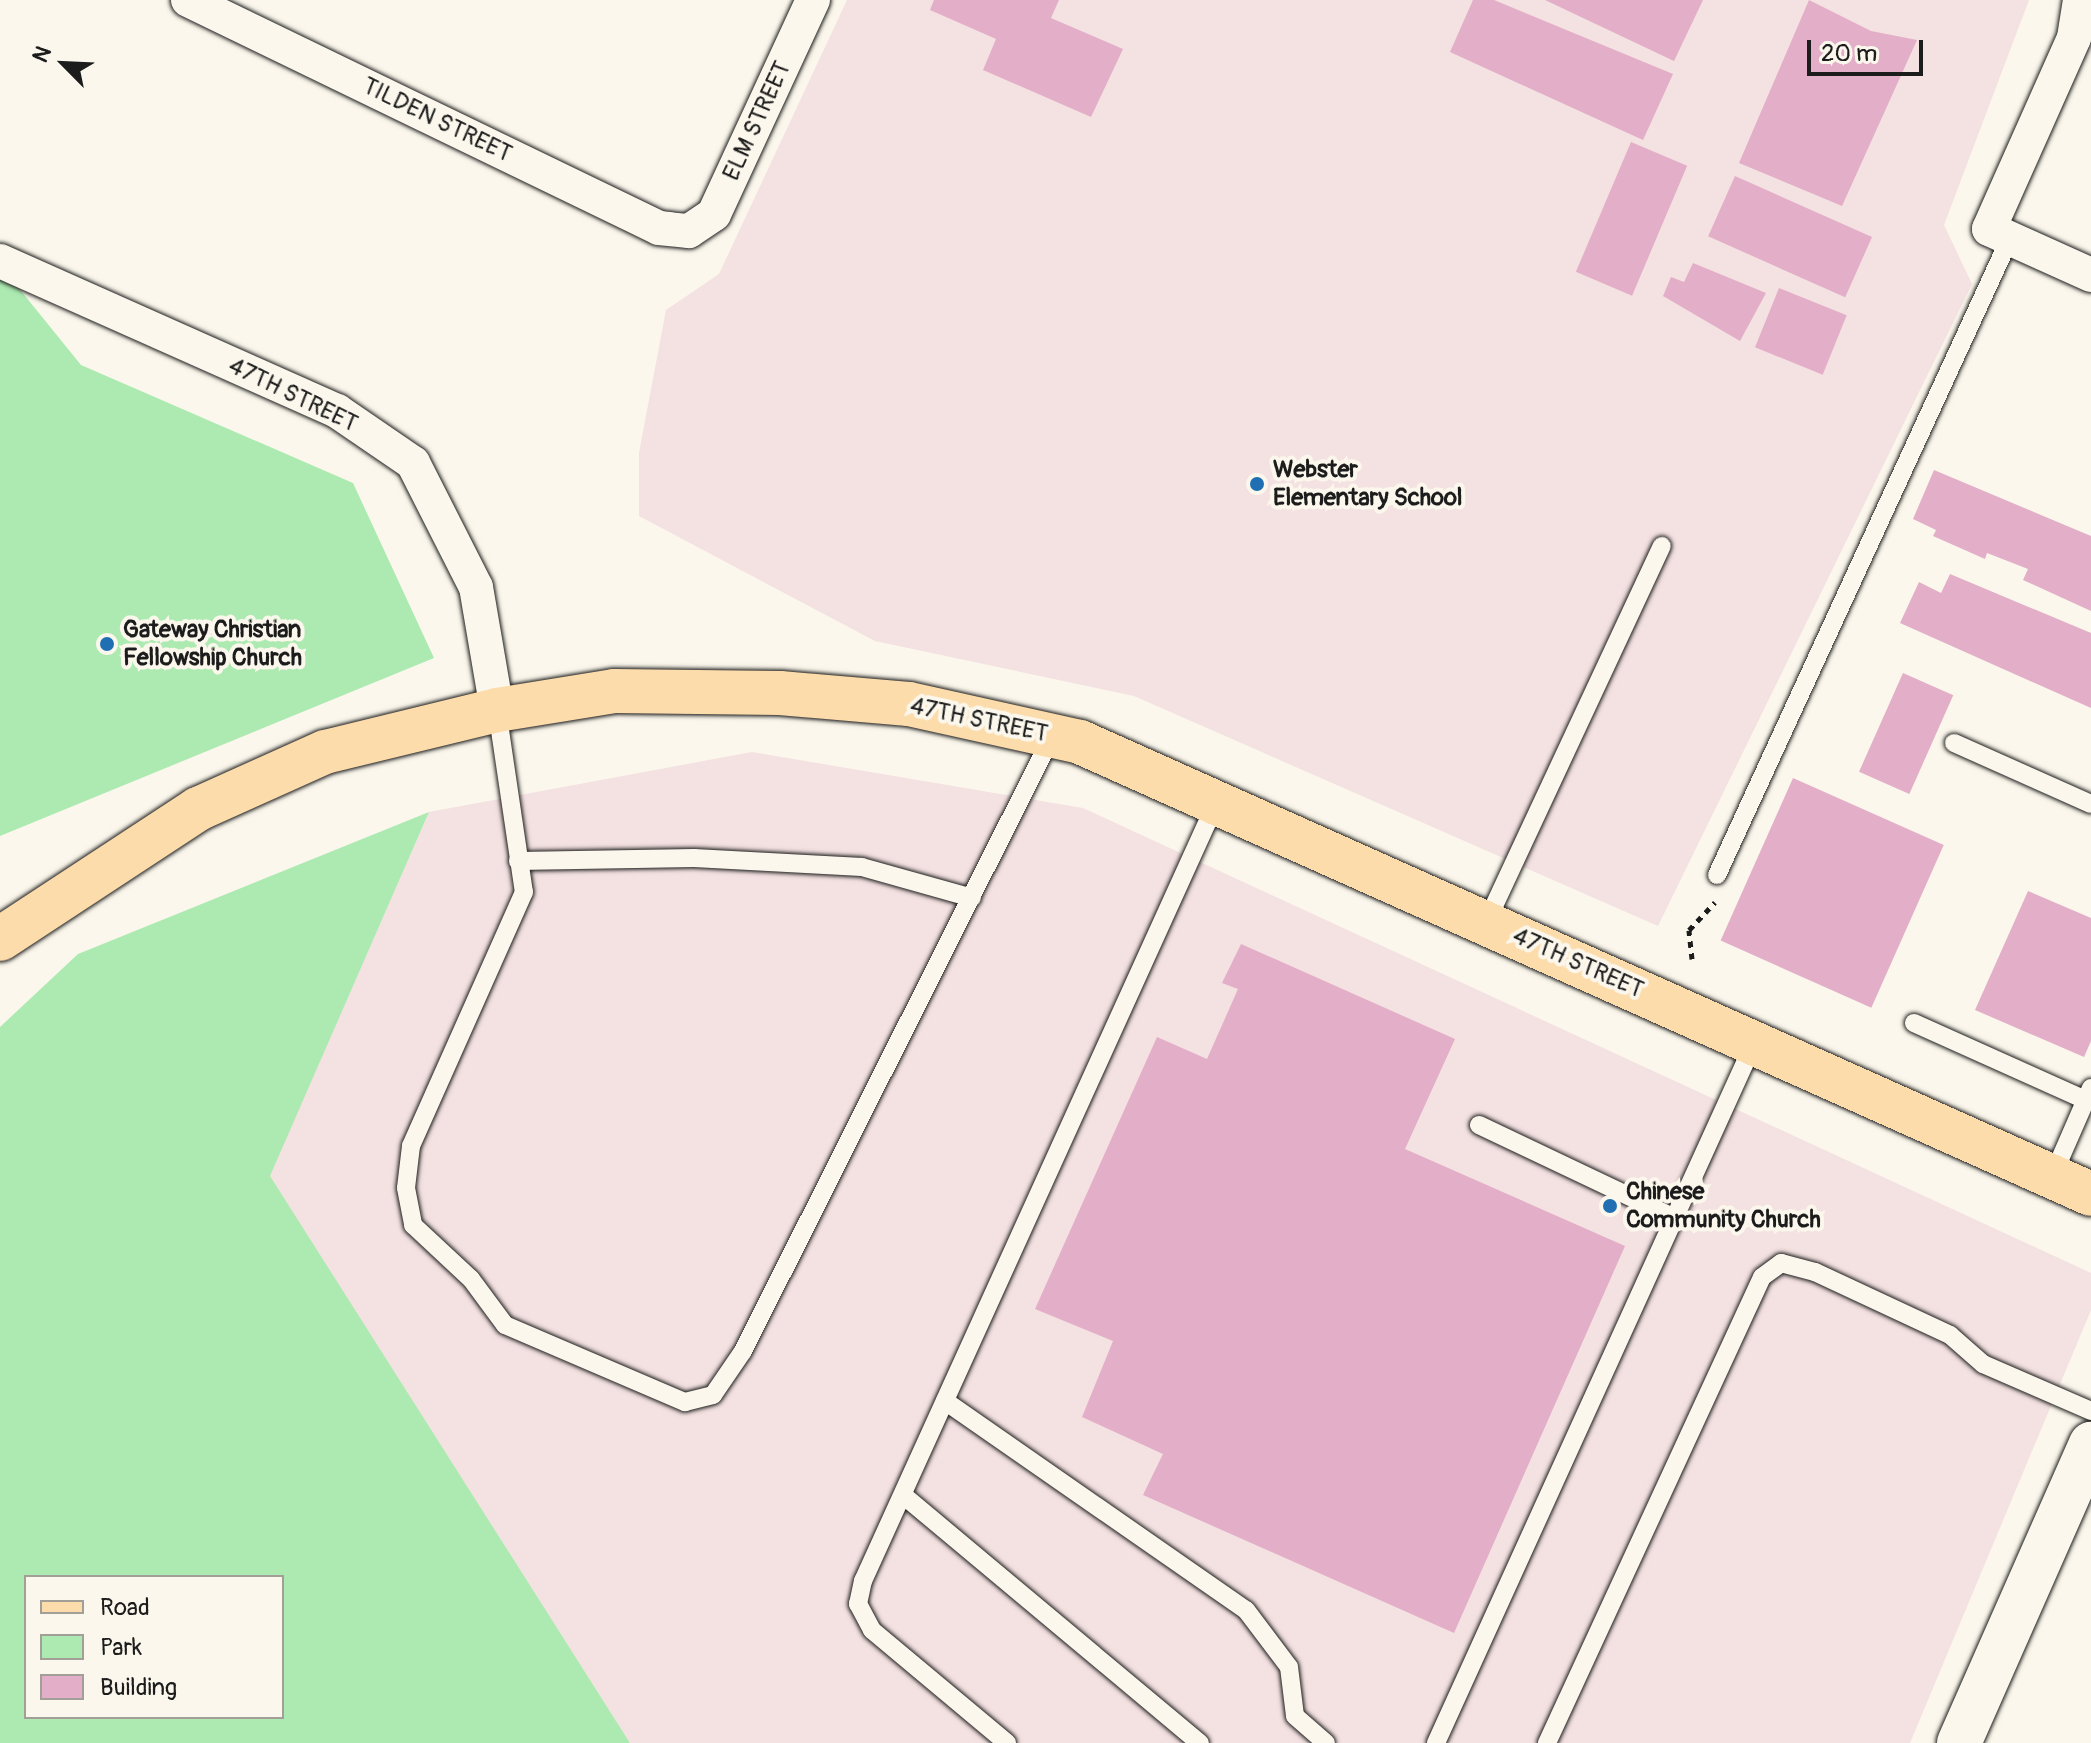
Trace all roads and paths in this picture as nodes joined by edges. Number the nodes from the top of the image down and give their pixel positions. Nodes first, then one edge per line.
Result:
1 (188, 0) edge
2 (813, 0) edge
3 (2080, 0) edge
4 (689, 231) joint
5 (1999, 234) junction
6 (0, 261) edge
7 (2091, 275) edge
8 (1662, 546) dead end
9 (497, 710) junction
10 (1052, 736) junction
11 (1954, 743) dead end
12 (1216, 803) junction
13 (2091, 804) edge
14 (518, 861) junction
15 (1717, 875) joint
16 (972, 898) junction
17 (1486, 923) junction
18 (0, 939) edge
19 (1692, 959) dead end
20 (1914, 1023) dead end
21 (1755, 1042) junction
22 (2088, 1094) edge
23 (1479, 1125) dead end
24 (2072, 1184) edge
25 (1675, 1218) junction
26 (945, 1401) junction
27 (2091, 1411) edge
28 (2091, 1444) edge
29 (903, 1495) junction
30 (1007, 1743) edge
31 (1200, 1743) edge
32 (1326, 1743) edge
33 (1436, 1743) edge
34 (1547, 1743) edge
35 (1959, 1743) edge

1 - 4 street, TILDEN STREET
2 - 4 street, ELM STREET
3 - 5 street
5 - 7 street
5 - 15 lane
6 - 9 street, 47TH STREET
8 - 17 lane
9 - 10 main road, 47TH STREET
9 - 14 lane
9 - 18 main road
10 - 12 main road, 47TH STREET
10 - 16 lane
11 - 13 lane
12 - 17 main road, 47TH STREET
12 - 26 lane
14 - 16 lane
14 - 16 lane
15 - 19 path
17 - 21 main road, 47TH STREET
20 - 22 lane
21 - 24 main road, 47TH STREET
21 - 25 lane
22 - 24 lane
23 - 25 lane
25 - 33 lane
26 - 29 lane
26 - 32 lane
27 - 34 lane
28 - 35 main road
29 - 30 lane
29 - 31 lane

